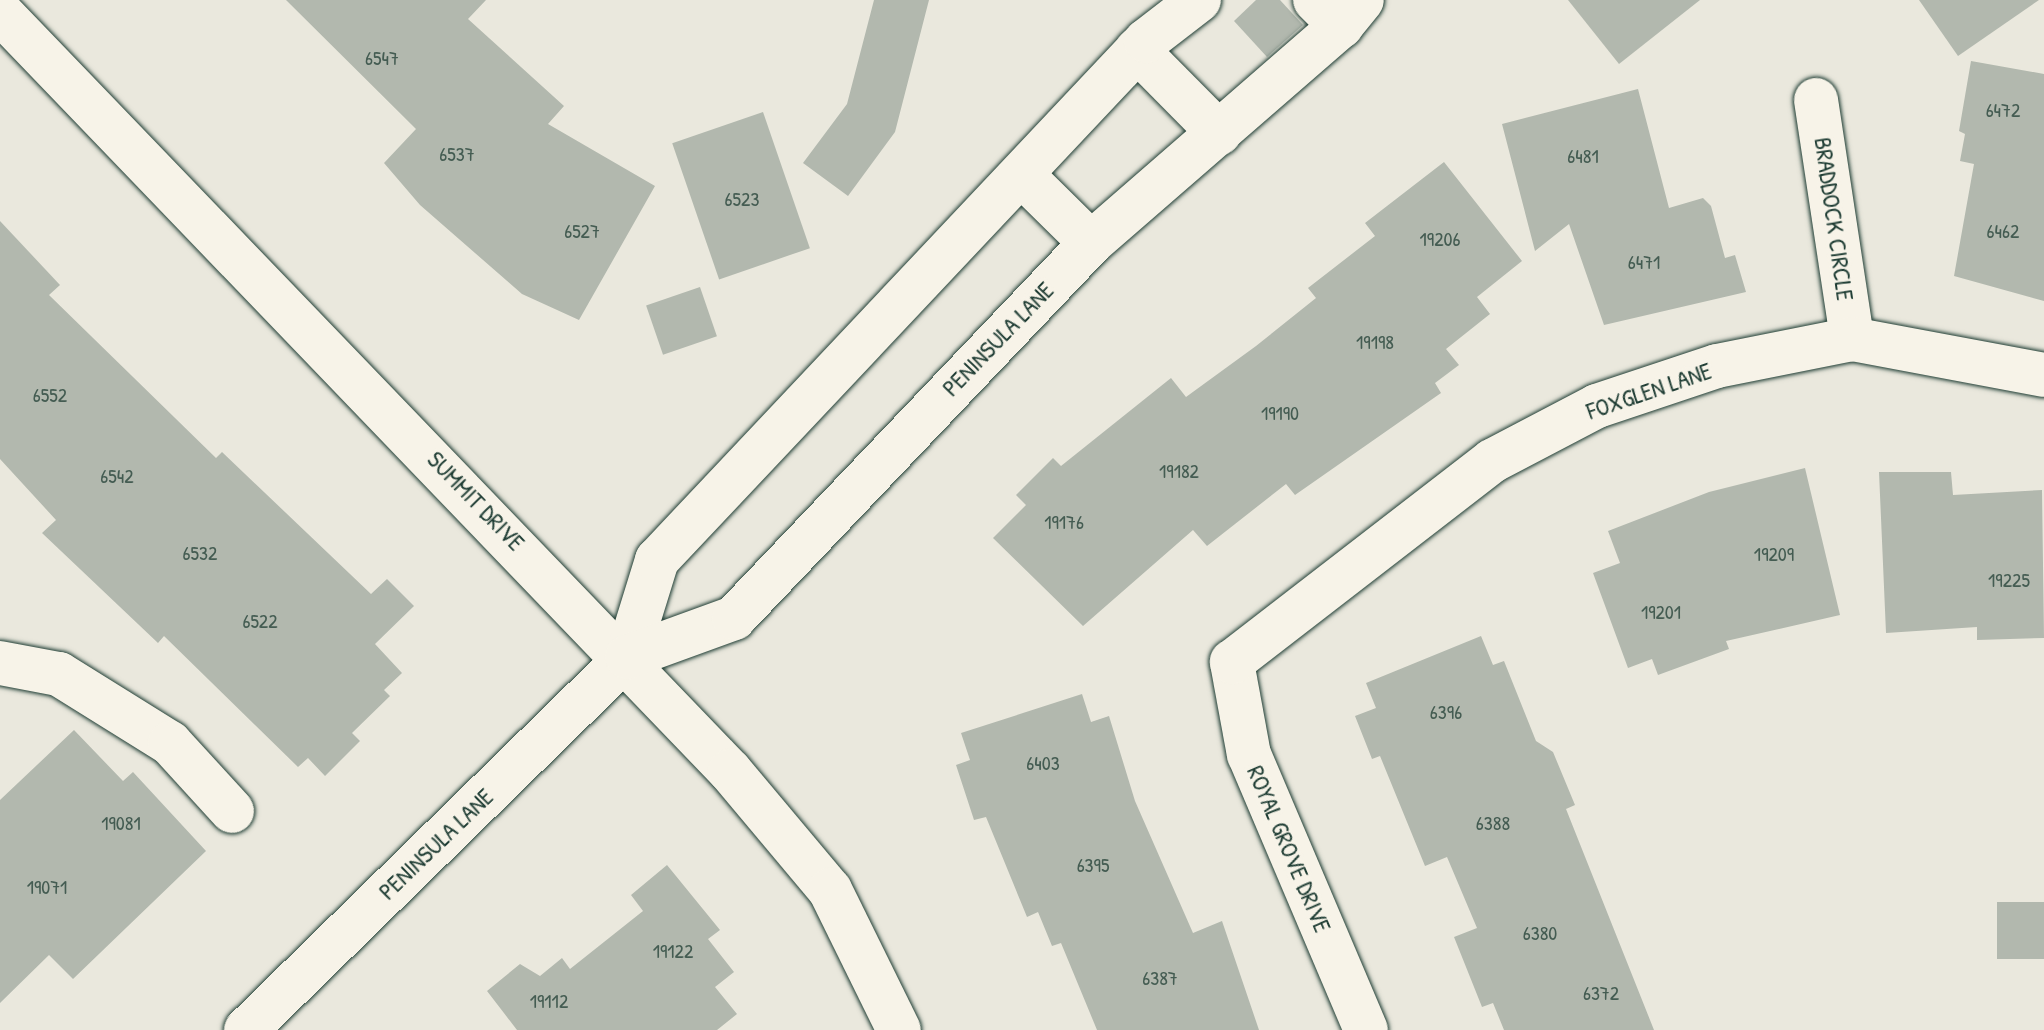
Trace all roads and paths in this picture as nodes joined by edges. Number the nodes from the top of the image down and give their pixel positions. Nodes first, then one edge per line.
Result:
1 (1199, 0) edge
2 (1339, 9) edge
3 (0, 12) edge
4 (1137, 50) junction
5 (1816, 100) dead end
6 (1219, 133) junction
7 (1022, 175) junction
8 (1091, 243) junction
9 (1852, 339) junction
10 (2044, 375) edge
11 (627, 657) junction
12 (1232, 662) joint
13 (0, 663) edge
14 (232, 811) dead end
15 (246, 1030) edge
16 (899, 1030) edge
17 (1366, 1030) edge

1 - 4 street, PENINSULA LANE
2 - 6 street, PENINSULA LANE
3 - 11 street, SUMMIT DRIVE
4 - 6 street
4 - 7 street, PENINSULA LANE
5 - 9 street, BRADDOCK CIRCLE
6 - 8 street, PENINSULA LANE
7 - 8 street
7 - 11 street, PENINSULA LANE
8 - 11 street, PENINSULA LANE
9 - 10 street, FOXGLEN LANE
9 - 12 street, FOXGLEN LANE
11 - 15 street, PENINSULA LANE
11 - 16 street, SUMMIT DRIVE
12 - 17 street, ROYAL GROVE DRIVE
13 - 14 street

